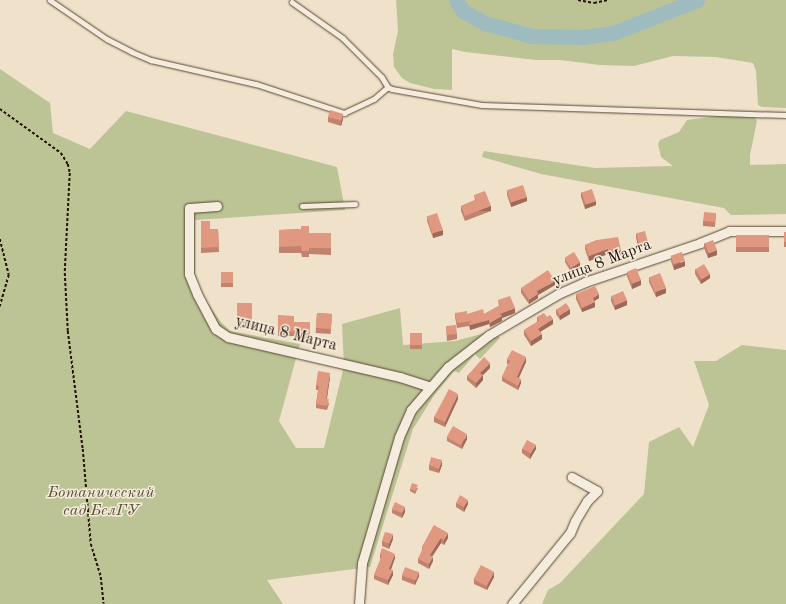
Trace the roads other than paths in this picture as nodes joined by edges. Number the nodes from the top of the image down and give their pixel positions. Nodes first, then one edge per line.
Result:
1 (50, 0) edge
2 (292, 2) dead end
3 (388, 87) junction
4 (786, 115) edge
5 (355, 204) dead end
6 (217, 206) dead end
7 (302, 206) dead end
8 (786, 231) edge
9 (430, 387) junction
10 (572, 477) dead end
11 (360, 603) edge
12 (512, 604) edge

1 - 3 lane
2 - 3 lane
3 - 4 lane
5 - 7 lane
6 - 9 street, улица 8 Марта
8 - 9 street, улица 8 Марта
9 - 11 street, улица 8 Марта
10 - 12 street

